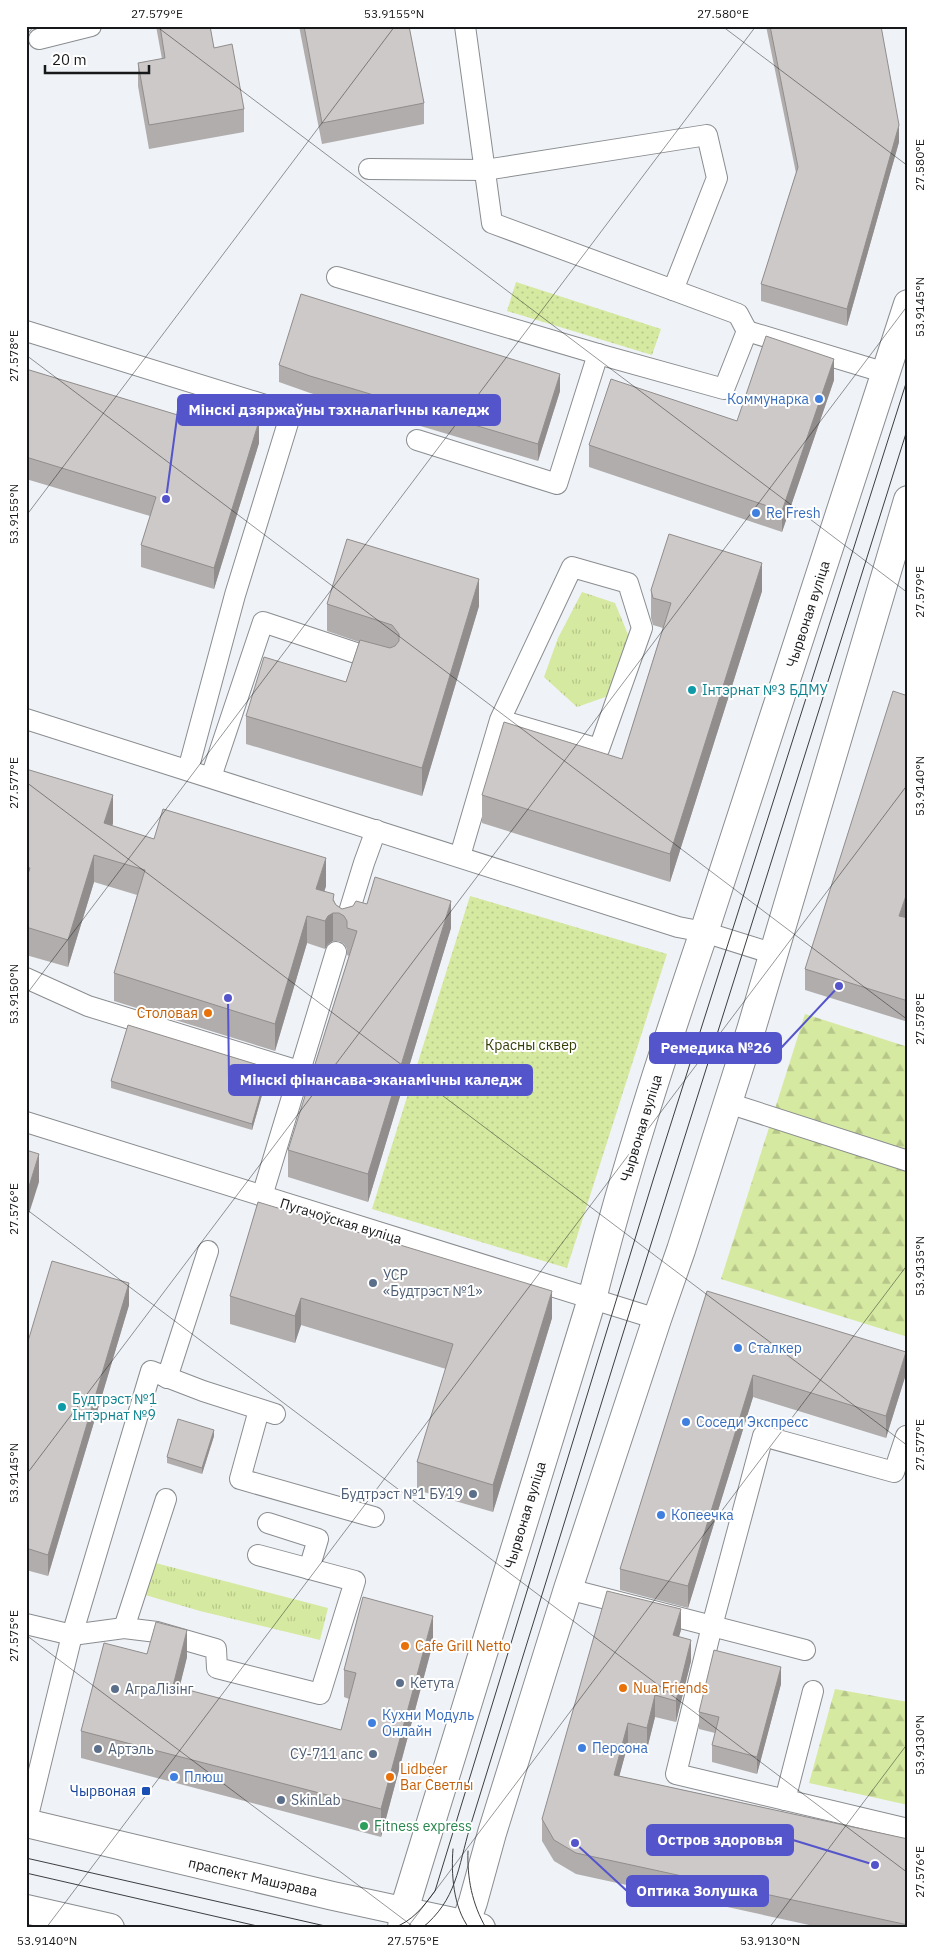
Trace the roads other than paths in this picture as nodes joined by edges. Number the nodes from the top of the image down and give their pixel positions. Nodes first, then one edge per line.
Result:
1 (91, 26) edge
2 (465, 26) edge
3 (39, 39) dead end
4 (369, 169) dead end
5 (484, 170) junction
6 (337, 276) dead end
7 (673, 290) junction
8 (908, 304) edge
9 (747, 330) junction
10 (26, 332) edge
11 (598, 354) junction
12 (886, 373) junction
13 (417, 440) dead end
14 (908, 500) edge
15 (388, 664) edge
16 (26, 719) edge
17 (500, 720) junction
18 (188, 770) junction
19 (211, 777) junction
20 (376, 830) junction
21 (460, 856) junction
22 (345, 925) edge
23 (704, 932) junction
24 (336, 952) edge
25 (774, 954) junction
26 (26, 978) edge
27 (299, 1071) junction
28 (728, 1103) junction
29 (26, 1122) edge
30 (908, 1161) edge
31 (262, 1196) junction
32 (208, 1251) dead end
33 (592, 1299) junction
34 (657, 1319) junction
35 (167, 1378) junction
36 (906, 1436) dead end
37 (166, 1499) dead end
38 (374, 1517) dead end
39 (268, 1523) dead end
40 (258, 1555) dead end
41 (309, 1569) junction
42 (568, 1589) junction
43 (26, 1624) edge
44 (712, 1626) junction
45 (124, 1628) junction
46 (72, 1635) junction
47 (806, 1650) dead end
48 (813, 1691) dead end
49 (785, 1800) junction
50 (26, 1824) edge
51 (908, 1829) edge
52 (26, 1909) edge
53 (403, 1919) edge
54 (470, 1927) edge
55 (110, 1928) edge

1 - 3 lane
2 - 5 lane
4 - 5 lane
5 - 7 lane
5 - 7 lane
6 - 11 lane
7 - 9 lane
8 - 12 main road, Чырвоная вуліца
9 - 11 lane
9 - 12 lane
10 - 18 lane
11 - 13 lane
12 - 23 main road, Чырвоная вуліца
14 - 25 main road
15 - 19 lane
16 - 18 lane
17 - 17 lane
17 - 21 lane
18 - 19 lane
19 - 20 lane
20 - 21 lane
20 - 22 lane
21 - 23 lane
23 - 25 lane
23 - 33 main road, Чырвоная вуліца
24 - 27 lane
25 - 28 main road
26 - 27 lane
27 - 31 lane
28 - 30 lane
28 - 34 main road
29 - 31 lane, Пугачоўская вуліца
31 - 33 lane, Пугачоўская вуліца
32 - 35 lane
33 - 34 lane, Пугачоўская вуліца
33 - 53 main road, Чырвоная вуліца
34 - 42 main road
35 - 38 lane
35 - 46 lane
36 - 44 lane
37 - 45 lane
39 - 41 lane
40 - 41 lane
41 - 45 lane
42 - 44 lane
42 - 54 main road
43 - 46 lane
44 - 47 lane
44 - 49 lane
45 - 46 lane
46 - 50 lane
48 - 49 lane
49 - 51 lane
50 - 53 main road, праспект Машэрава
52 - 55 main road
53 - 54 main road, праспект Машэрава

